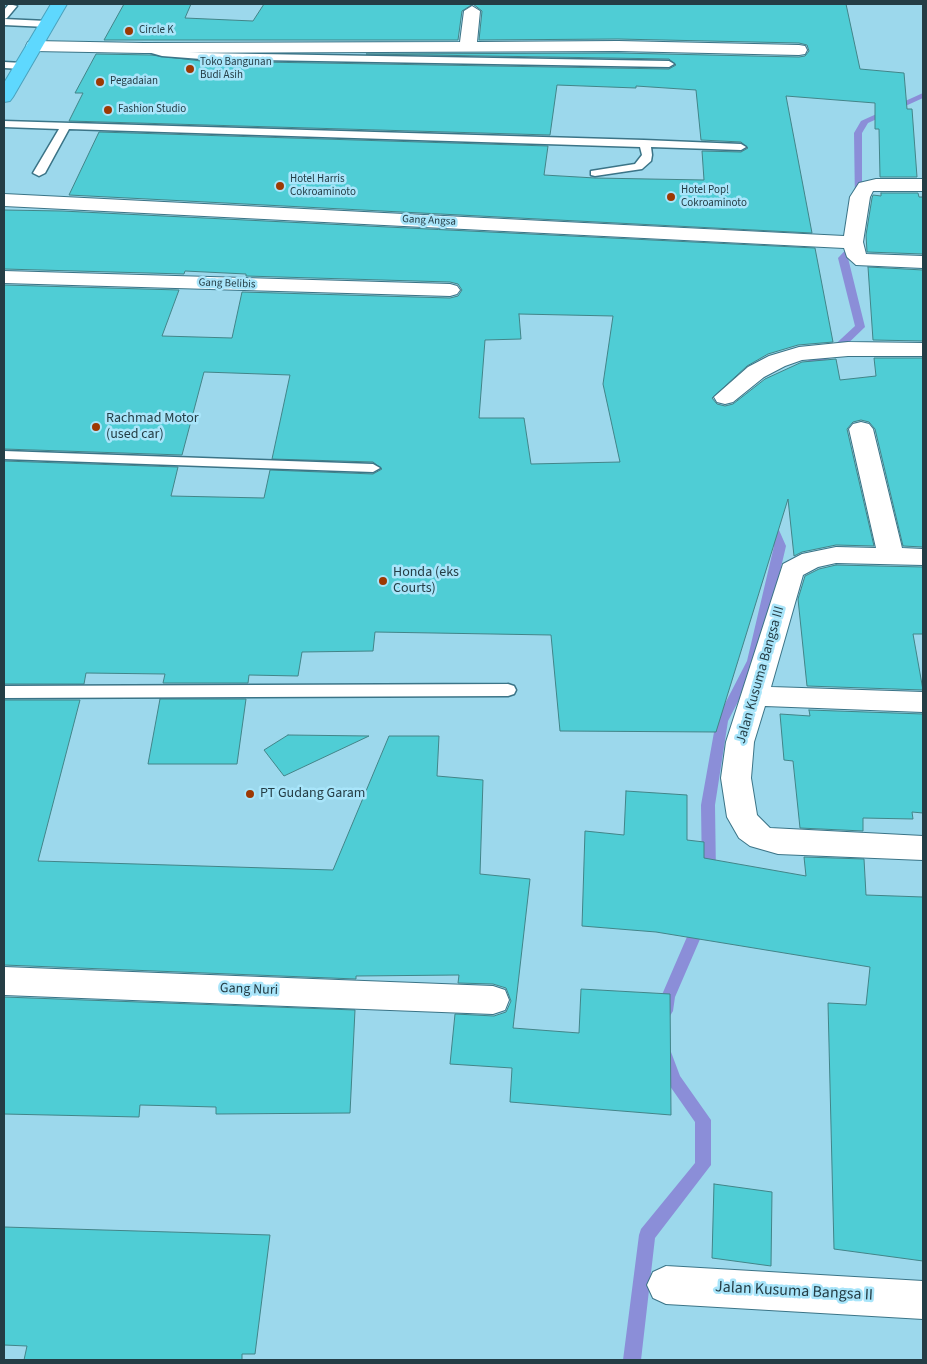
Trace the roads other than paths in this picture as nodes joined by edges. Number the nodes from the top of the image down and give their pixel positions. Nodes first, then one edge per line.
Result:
1 (59, 4) edge
2 (12, 6) dead end
3 (472, 11) dead end
4 (4, 16) edge
5 (4, 22) edge
6 (47, 24) junction
7 (34, 46) junction
8 (468, 46) junction
9 (144, 48) junction
10 (799, 50) dead end
11 (669, 64) dead end
12 (4, 65) edge
13 (23, 66) junction
14 (4, 97) edge
15 (4, 124) edge
16 (66, 126) junction
17 (644, 143) junction
18 (741, 147) dead end
19 (39, 173) dead end
20 (595, 174) dead end
21 (923, 184) edge
22 (4, 200) edge
23 (856, 250) junction
24 (923, 262) edge
25 (4, 277) edge
26 (450, 290) dead end
27 (923, 350) edge
28 (725, 397) dead end
29 (861, 429) dead end
30 (4, 455) edge
31 (373, 468) dead end
32 (891, 556) junction
33 (923, 557) edge
34 (508, 690) dead end
35 (4, 692) edge
36 (754, 696) junction
37 (923, 702) edge
38 (923, 848) edge
39 (4, 980) edge
40 (493, 1000) dead end
41 (666, 1285) dead end
42 (923, 1300) edge

1 - 6 highway
2 - 4 lane
3 - 8 street
5 - 6 lane
6 - 7 highway
7 - 9 street
7 - 13 highway
8 - 9 street
8 - 10 street
9 - 11 lane
12 - 13 lane
13 - 14 highway
15 - 16 lane
16 - 17 lane
16 - 19 lane
17 - 18 lane
17 - 20 lane
21 - 23 street
22 - 23 street, Gang Angsa
23 - 24 street, Gang Angsa
25 - 26 street, Gang Belibis
27 - 28 street
29 - 32 street
30 - 31 lane
32 - 33 street
32 - 36 street, Jalan Kusuma Bangsa III
34 - 35 lane
36 - 37 street
36 - 38 street, Jalan Kusuma Bangsa III
39 - 40 street, Gang Nuri
41 - 42 street, Jalan Kusuma Bangsa II

